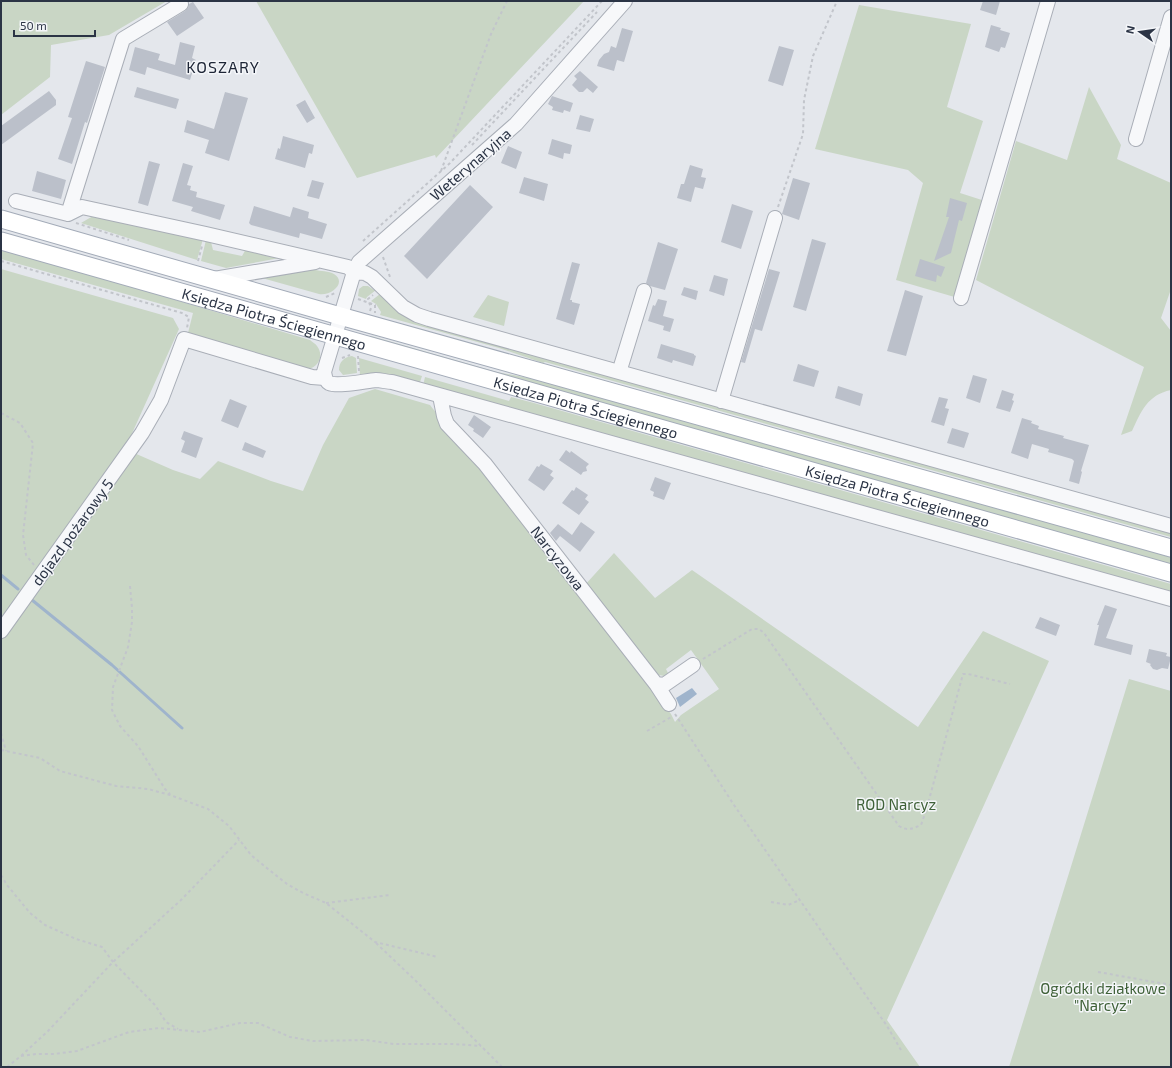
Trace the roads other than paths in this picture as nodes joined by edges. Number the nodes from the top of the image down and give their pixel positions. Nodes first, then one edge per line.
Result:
1 (625, 1) edge
2 (1048, 1) edge
3 (181, 4) dead end
4 (1171, 17) edge
5 (1136, 139) dead end
6 (16, 201) dead end
7 (71, 218) junction
8 (775, 218) road end
9 (1, 219) edge
10 (1, 241) edge
11 (322, 261) junction
12 (354, 272) junction
13 (213, 279) junction
14 (644, 291) dead end
15 (961, 298) dead end
16 (340, 316) junction
17 (335, 336) junction
18 (621, 366) dead end
19 (325, 378) junction
20 (440, 396) junction
21 (721, 401) junction
22 (1171, 526) edge
23 (1171, 548) edge
24 (1171, 573) edge
25 (1171, 599) edge
26 (1, 631) edge
27 (696, 663) road end
28 (656, 684) junction
29 (672, 709) road end

1 - 12 street, Weterynaryjna
2 - 15 street
3 - 7 street
4 - 5 street
6 - 7 street
7 - 11 street
8 - 21 street
9 - 13 main road, Księdza Piotra Ściegiennego
10 - 17 main road, Księdza Piotra Ściegiennego
11 - 12 street
11 - 13 street
12 - 16 street, Weterynaryjna
12 - 21 street
13 - 16 main road, Księdza Piotra Ściegiennego
14 - 18 street
16 - 17 street, Weterynaryjna
16 - 23 main road, Księdza Piotra Ściegiennego
17 - 19 street, Weterynaryjna
17 - 24 main road, Księdza Piotra Ściegiennego
19 - 20 street
19 - 26 street, dojazd pożarowy 5
20 - 25 street
20 - 28 street, Narcyzowa
21 - 22 street
27 - 28 street
28 - 29 street, Narcyzowa

